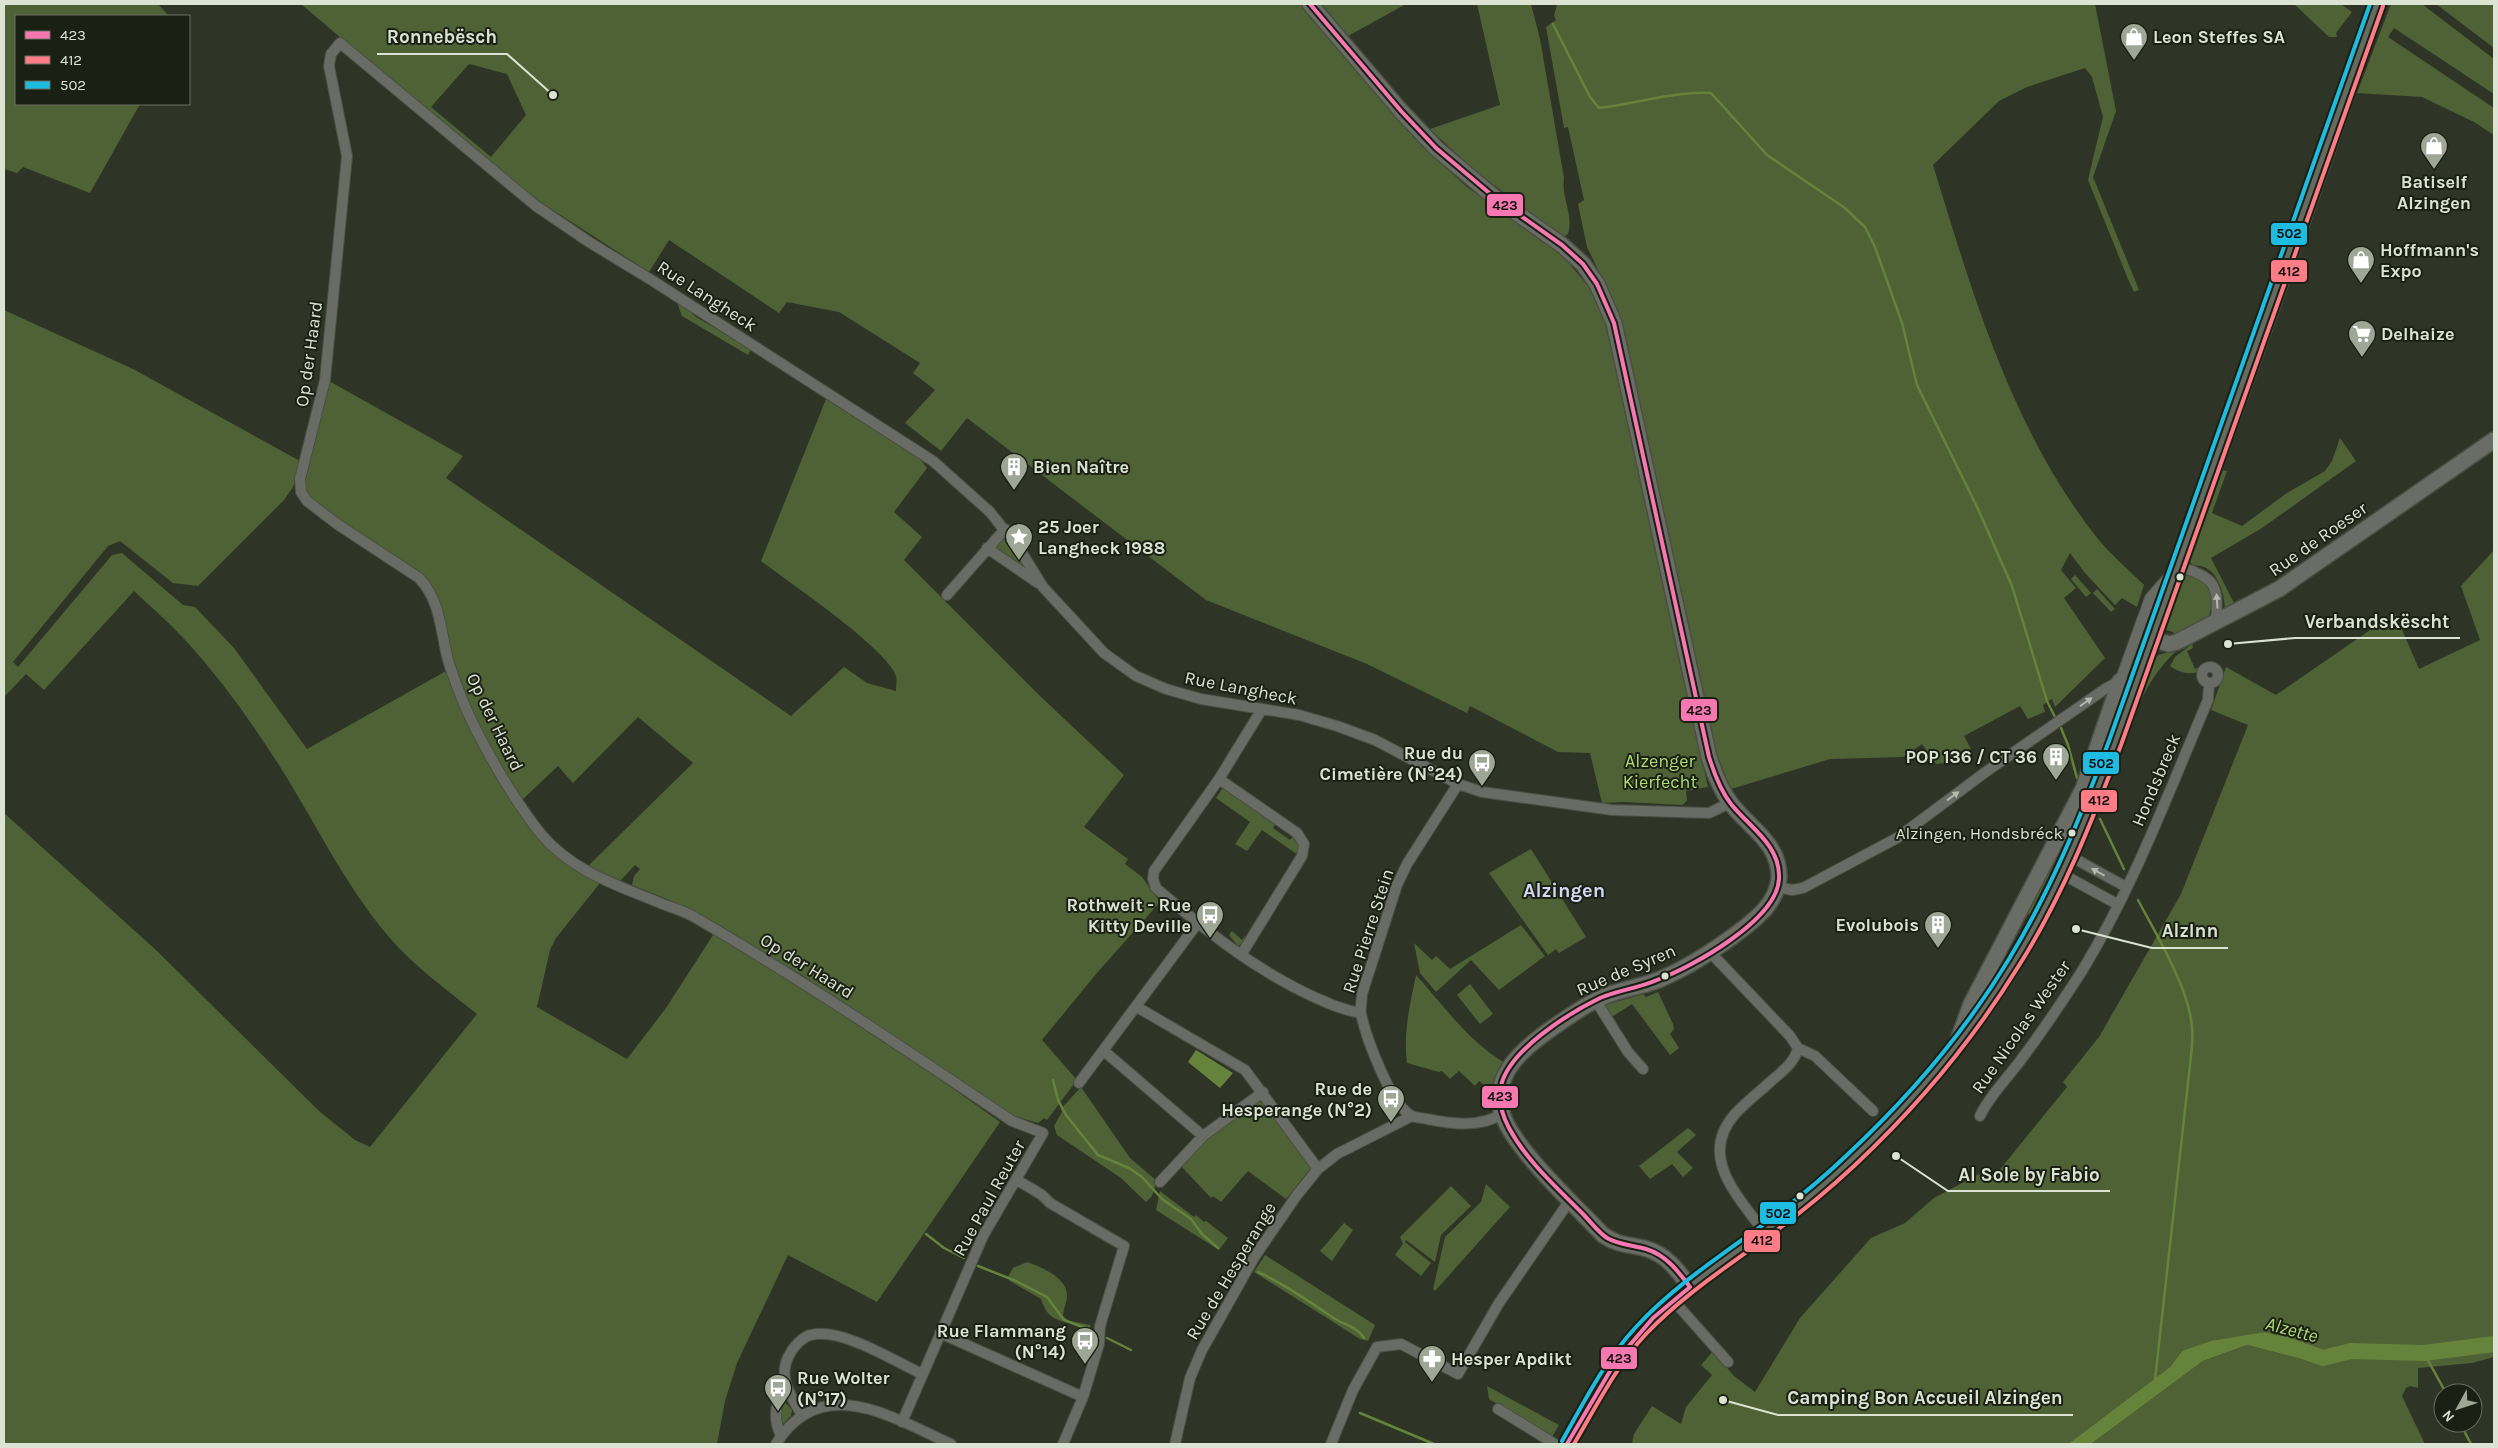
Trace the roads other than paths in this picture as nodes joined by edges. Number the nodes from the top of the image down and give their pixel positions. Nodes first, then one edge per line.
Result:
1 (1310, 4) edge
2 (2377, 4) edge
3 (340, 43) joint
4 (2494, 440) edge
5 (1005, 529) junction
6 (988, 548) junction
7 (2178, 566) junction
8 (1043, 586) junction
9 (947, 595) dead end
10 (2216, 621) junction
11 (2152, 639) junction
12 (2120, 681) junction
13 (2209, 683) dead end
14 (1262, 709) junction
15 (1220, 779) junction
16 (1458, 784) junction
17 (1730, 803) junction
18 (2070, 856) junction
19 (2062, 874) junction
20 (1777, 887) junction
21 (2122, 895) junction
22 (2017, 915) junction
23 (2035, 925) junction
24 (1194, 928) dead end
25 (1710, 951) junction
26 (1241, 955) junction
27 (1596, 1001) junction
28 (1137, 1006) junction
29 (1361, 1013) junction
30 (1957, 1044) junction
31 (1798, 1048) junction
32 (1104, 1051) junction
33 (1642, 1069) dead end
34 (1079, 1083) dead end
35 (1263, 1092) junction
36 (1873, 1112) dead end
37 (1502, 1114) junction
38 (1412, 1116) junction
39 (1980, 1116) dead end
40 (1044, 1133) joint
41 (1203, 1136) junction
42 (1318, 1169) junction
43 (1017, 1180) junction
44 (1160, 1182) dead end
45 (1570, 1200) junction
46 (1764, 1232) junction
47 (1690, 1287) junction
48 (1673, 1300) junction
49 (940, 1333) junction
50 (1728, 1362) dead end
51 (922, 1374) junction
52 (786, 1388) junction
53 (1083, 1397) junction
54 (1498, 1409) dead end
55 (802, 1415) junction
56 (902, 1422) junction
57 (778, 1440) edge
58 (951, 1444) edge
59 (1063, 1444) edge
60 (1175, 1444) edge
61 (1330, 1444) edge
62 (1555, 1444) edge
63 (1567, 1444) edge

1 - 17 main road, Rue de Syren
2 - 7 main road
3 - 5 street, Rue Langheck
3 - 40 street, Op der Haard
4 - 10 main road, Rue de Roeser
5 - 6 street
5 - 8 street, Rue Langheck
6 - 8 street, Rue Langheck
6 - 9 street
10 -> 7 street
7 - 11 main road
7 - 12 street
8 - 14 street, Rue Langheck
10 - 11 main road, Rue de Roeser
11 - 18 main road
20 -> 12 street
12 - 22 main road
13 - 21 street, Hondsbreck
14 - 15 street
14 - 16 street, Rue Langheck
15 - 26 street
15 - 26 street
16 - 17 street, Rue Langheck
16 - 29 street, Rue Pierre Stein
17 - 20 main road, Rue de Syren
18 - 19 main road
21 -> 18 street
19 - 21 street
19 - 23 main road
20 - 25 main road, Rue de Syren
21 - 39 street, Rue Nicolas Wester
22 - 23 main road
22 - 30 main road
23 - 30 main road
24 - 28 street
25 - 27 main road, Rue de Syren
25 - 31 street
26 - 29 street
27 - 33 street
27 - 37 main road, Rue de Syren
28 - 32 street
28 - 35 street
29 - 38 street, Rue Pierre Stein
30 - 46 main road
31 - 36 street
31 - 46 street
32 - 34 street
32 - 41 street
35 - 41 street
35 - 42 street
37 - 38 street
37 - 45 main road, Rue de Syren
38 - 42 street, Rue de Hesperange
40 - 43 street, Rue Paul Reuter
41 - 44 street
42 - 60 street, Rue de Hesperange
43 - 49 street, Rue Paul Reuter
43 - 53 street
45 - 47 main road, Rue de Syren
45 - 61 street
46 - 47 main road
47 - 48 main road
48 - 50 street
48 - 63 main road
49 - 51 street, Rue Paul Reuter
49 - 53 street
51 - 52 street
51 - 56 street, Rue Paul Reuter
52 - 55 street
52 - 57 street
53 - 59 street
54 - 62 street
55 - 56 street
55 - 57 street
56 - 58 street

